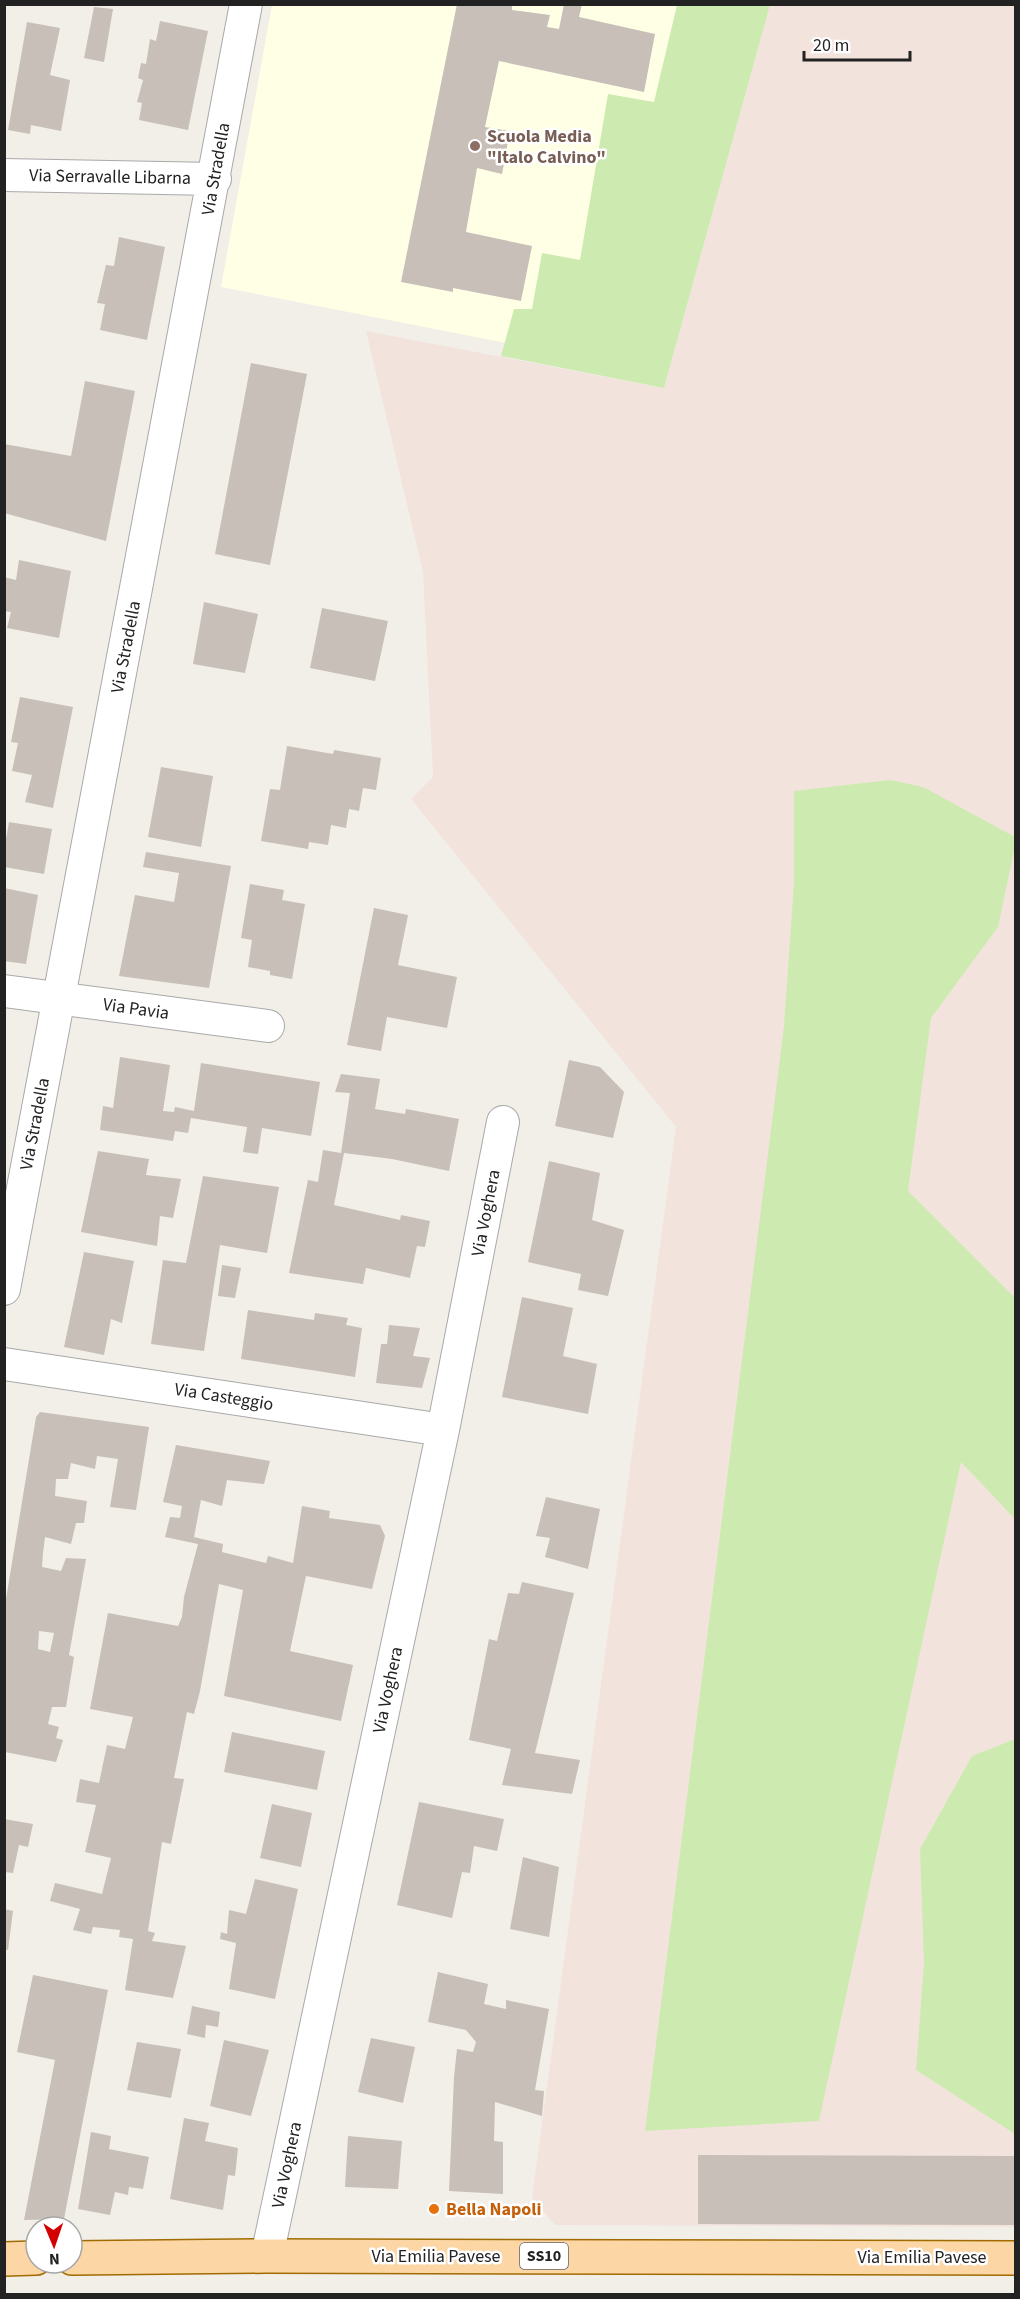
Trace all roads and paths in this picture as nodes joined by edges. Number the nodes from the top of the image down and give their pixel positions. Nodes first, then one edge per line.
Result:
1 (246, 4) edge
2 (4, 175) edge
3 (215, 178) junction
4 (4, 991) edge
5 (59, 998) junction
6 (268, 1026) dead end
7 (504, 1122) dead end
8 (4, 1289) edge
9 (4, 1364) edge
10 (443, 1430) junction
11 (267, 2256) junction
12 (24, 2258) edge
13 (84, 2258) edge
14 (1016, 2258) edge
15 (4, 2259) edge

1 - 3 street, Via Stradella
2 - 3 street, Via Serravalle Libarna
3 - 5 street, Via Stradella
4 - 5 street, Via Pavia
5 - 6 street, Via Pavia
5 - 8 street, Via Stradella
7 - 10 street, Via Voghera
9 - 10 street, Via Casteggio
10 - 11 street, Via Voghera
11 - 13 main road, Via Emilia Pavese / SS10
11 - 14 main road, Via Emilia Pavese / SS10
12 - 15 main road

